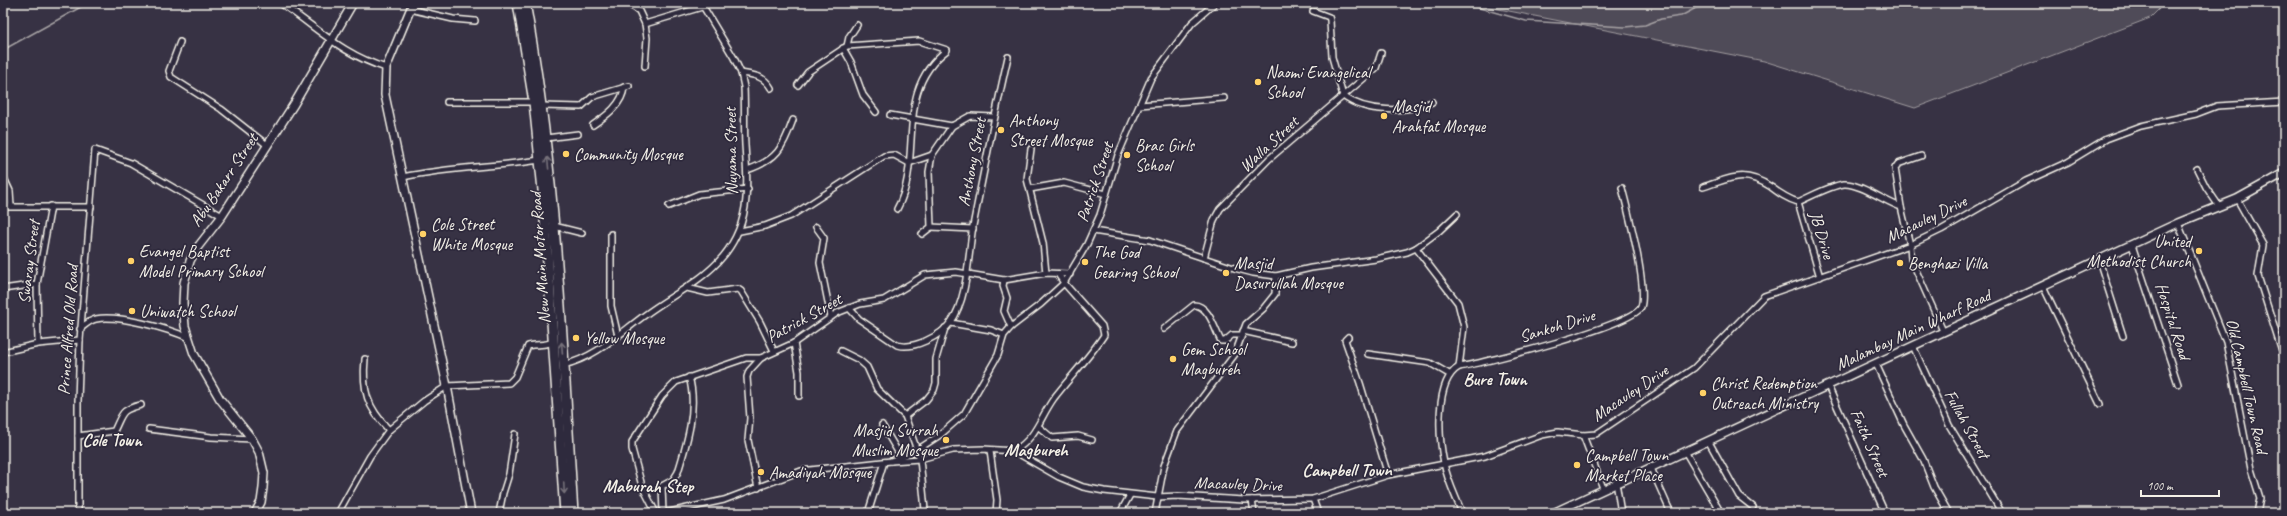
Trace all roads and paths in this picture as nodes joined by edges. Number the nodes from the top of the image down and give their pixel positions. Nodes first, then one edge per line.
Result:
1 (280, 3) edge
2 (353, 3) edge
3 (518, 3) edge
4 (526, 3) edge
5 (627, 3) edge
6 (1215, 3) edge
7 (701, 5) edge
8 (411, 6) edge
9 (1313, 11) dead end
10 (476, 21) dead end
11 (645, 24) junction
12 (857, 24) dead end
13 (330, 41) junction
14 (180, 42) dead end
15 (845, 47) junction
16 (1381, 53) dead end
17 (1008, 57) dead end
18 (645, 66) dead end
19 (386, 68) junction
20 (741, 73) junction
21 (798, 85) dead end
22 (771, 88) dead end
23 (1343, 96) junction
24 (1224, 98) dead end
25 (447, 102) dead end
26 (1432, 102) dead end
27 (2284, 102) edge
28 (538, 104) junction
29 (1140, 105) junction
30 (876, 112) dead end
31 (890, 115) dead end
32 (994, 117) junction
33 (911, 119) junction
34 (793, 120) dead end
35 (593, 125) dead end
36 (952, 126) junction
37 (578, 134) dead end
38 (546, 138) junction
39 (267, 145) junction
40 (1031, 149) dead end
41 (932, 155) junction
42 (1921, 156) dead end
43 (540, 160) junction
44 (909, 163) junction
45 (2197, 169) dead end
46 (747, 170) junction
47 (2284, 173) edge
48 (3, 176) edge
49 (403, 177) junction
50 (1703, 187) dead end
51 (1622, 188) dead end
52 (748, 189) junction
53 (1030, 189) junction
54 (547, 190) junction
55 (1106, 194) junction
56 (2237, 199) junction
57 (1798, 202) junction
58 (11, 206) junction
59 (51, 206) junction
60 (669, 206) dead end
61 (2219, 206) junction
62 (3, 207) edge
63 (91, 207) junction
64 (1901, 207) junction
65 (897, 209) dead end
66 (1457, 214) dead end
67 (222, 216) junction
68 (2178, 223) junction
69 (554, 226) junction
70 (816, 227) dead end
71 (931, 227) junction
72 (973, 229) junction
73 (740, 231) junction
74 (1094, 231) junction
75 (582, 234) dead end
76 (611, 234) dead end
77 (922, 234) dead end
78 (2132, 245) junction
79 (1910, 246) junction
80 (1416, 248) junction
81 (1204, 258) junction
82 (2099, 260) junction
83 (965, 273) junction
84 (1046, 273) junction
85 (1058, 274) junction
86 (1070, 274) junction
87 (1276, 276) junction
88 (1820, 276) junction
89 (1004, 280) junction
90 (1064, 283) junction
91 (37, 284) junction
92 (2043, 286) junction
93 (687, 288) junction
94 (3, 289) edge
95 (849, 308) junction
96 (831, 318) junction
97 (950, 323) junction
98 (1011, 327) junction
99 (945, 328) junction
100 (80, 329) junction
101 (1164, 329) dead end
102 (1943, 331) junction
103 (1242, 333) junction
104 (1004, 335) junction
105 (618, 336) junction
106 (2123, 336) dead end
107 (1348, 337) dead end
108 (189, 338) junction
109 (80, 340) junction
110 (554, 341) junction
111 (794, 342) junction
112 (1292, 342) dead end
113 (38, 344) junction
114 (1913, 346) junction
115 (774, 351) junction
116 (841, 351) dead end
117 (3, 352) edge
118 (1368, 354) dead end
119 (761, 358) junction
120 (2284, 358) edge
121 (365, 359) dead end
122 (1876, 364) junction
123 (560, 366) junction
124 (1459, 367) junction
125 (1449, 374) junction
126 (689, 377) junction
127 (2178, 384) dead end
128 (447, 386) junction
129 (1828, 386) junction
130 (799, 396) dead end
131 (2100, 404) dead end
132 (141, 405) dead end
133 (905, 416) junction
134 (882, 425) dead end
135 (1039, 427) junction
136 (149, 429) dead end
137 (389, 430) junction
138 (515, 434) dead end
139 (78, 436) junction
140 (1583, 436) junction
141 (252, 439) junction
142 (1092, 440) dead end
143 (1709, 442) junction
144 (916, 450) junction
145 (990, 451) junction
146 (1014, 451) junction
147 (1686, 453) junction
148 (901, 457) junction
149 (920, 459) junction
150 (891, 461) junction
151 (884, 462) junction
152 (1444, 464) junction
153 (1651, 468) junction
154 (1388, 474) junction
155 (1616, 482) junction
156 (758, 488) junction
157 (1603, 488) junction
158 (1130, 495) junction
159 (1157, 497) junction
160 (1313, 499) junction
161 (1252, 500) junction
162 (1753, 507) dead end
163 (924, 510) dead end
164 (78, 513) edge
165 (254, 513) edge
166 (338, 513) edge
167 (471, 513) edge
168 (499, 513) edge
169 (565, 513) edge
170 (573, 513) edge
171 (656, 513) edge
172 (664, 513) edge
173 (868, 513) edge
174 (996, 513) edge
175 (1120, 513) edge
176 (1154, 513) edge
177 (1254, 513) edge
178 (1318, 513) edge
179 (1462, 513) edge
180 (1553, 513) edge
181 (1621, 513) edge
182 (1671, 513) edge
183 (1721, 513) edge
184 (1886, 513) edge
185 (1948, 513) edge
186 (2002, 513) edge
187 (2257, 513) edge

1 - 13 street
2 - 13 street, Abu Bakarr Street
3 - 28 highway, New Main Motor Road
4 - 28 highway, New Main Motor Road
5 - 11 street
6 - 29 street, Patrick Street
7 - 11 street
7 - 20 street, Nuyama Street
8 - 10 street
8 - 19 street
9 - 23 street
11 - 18 street
12 - 15 street
13 - 19 street
13 - 39 street, Abu Bakarr Street
14 - 39 street
15 - 21 street
15 - 30 street
15 - 33 street
16 - 23 street, Walla Street
17 - 32 street, Anthony Street
19 - 49 street
20 - 22 street
20 - 46 street, Nuyama Street
23 - 26 street
23 - 81 street, Walla Street
24 - 29 street
25 - 28 street
27 - 79 street, Macauley Drive
28 - 35 street
28 - 38 highway, New Main Motor Road
28 - 43 highway, New Main Motor Road
29 - 55 street, Patrick Street
31 - 33 street
32 - 36 street
32 - 72 street, Anthony Street
33 - 36 street
33 - 44 street
34 - 46 street
36 - 41 street
37 - 38 street
54 -> 38 highway, New Main Motor Road
39 - 67 street, Abu Bakarr Street
40 - 53 street
41 - 44 street
41 - 71 street
42 - 64 street
43 - 49 street
43 - 54 highway, New Main Motor Road
44 - 65 street
44 - 73 street
45 - 61 street
46 - 52 street, Nuyama Street
47 - 56 street, Malambay Main Wharf Road
48 - 58 street
49 - 128 street
50 - 57 street
51 - 124 street, Sankoh Drive
52 - 60 street
52 - 73 street, Nuyama Street
53 - 55 street
53 - 84 street
54 - 69 highway, New Main Motor Road
54 - 110 highway, New Main Motor Road
55 - 74 street, Patrick Street
56 - 61 street, Malambay Main Wharf Road
56 - 120 street
57 - 64 street
57 - 88 street, JB Drive
58 - 59 street
58 - 62 street
59 - 63 street
59 - 91 street, Swaray Street
61 - 68 street, Malambay Main Wharf Road
63 - 67 street, Prince Alfred Old Road
63 - 100 street, Prince Alfred Old Road
64 - 79 street
66 - 80 street
67 - 108 street, Abu Bakarr Street
68 - 78 street, Malambay Main Wharf Road
68 - 187 street, Old Campbell Town Road
69 - 75 street
123 -> 69 highway, New Main Motor Road
70 - 96 street
71 - 72 street
71 - 77 street
72 - 83 street, Anthony Street
73 - 93 street, Nuyama Street
74 - 81 street
74 - 86 street, Patrick Street
76 - 105 street
78 - 82 street, Malambay Main Wharf Road
78 - 127 street, Hospital Road
79 - 88 street, Macauley Drive
79 - 102 street
80 - 87 street
80 - 124 street
81 - 87 street
82 - 92 street, Malambay Main Wharf Road
82 - 106 street
83 - 89 street, Patrick Street
83 - 95 street, Patrick Street
83 - 97 street, Anthony Street
84 - 85 street, Patrick Street
84 - 89 street, Patrick Street
85 - 86 street, Patrick Street
85 - 90 street
86 - 90 street
87 - 103 street
88 - 140 street, Macauley Drive
89 - 98 street
90 - 98 street
90 - 135 street
91 - 94 street
91 - 113 street, Swaray Street
92 - 102 street, Malambay Main Wharf Road
92 - 131 street
93 - 105 street, Nuyama Street
93 - 115 street
95 - 96 street, Patrick Street
95 - 99 street
96 - 111 street, Patrick Street
97 - 99 street, Anthony Street
97 - 104 street
98 - 104 street
99 - 133 street
100 - 108 street
100 - 109 street, Prince Alfred Old Road
101 - 103 street
102 - 114 street, Malambay Main Wharf Road
103 - 112 street
103 - 159 street
104 - 144 street
105 - 123 street, Nuyama Street
107 - 154 street
108 - 141 street, Abu Bakarr Street
109 - 113 street
109 - 139 street, Prince Alfred Old Road
110 - 123 highway, New Main Motor Road
110 - 128 street
111 - 115 street, Patrick Street
111 - 130 street
113 - 117 street
114 - 122 street, Malambay Main Wharf Road
114 - 186 street, Fullah Street
115 - 119 street, Patrick Street
116 - 133 street
118 - 125 street
119 - 126 street
119 - 156 street, Patrick Street
121 - 137 street
122 - 129 street, Malambay Main Wharf Road
122 - 185 street
123 -> 169 highway, New Main Motor Road
123 - 170 highway, New Main Motor Road
124 - 125 street, Sankoh Drive
125 - 152 street
126 - 171 street
126 - 172 street
128 - 137 street
128 - 167 street
129 - 143 street, Malambay Main Wharf Road
129 - 184 street, Faith Street
132 - 139 street
133 - 144 street
134 - 148 street
135 - 142 street
135 - 146 street
136 - 141 street
137 - 166 street
138 - 168 street
139 - 164 street, Prince Alfred Old Road
140 - 152 street, Macauley Drive
140 - 157 street
141 - 165 street, Abu Bakarr Street
143 - 147 street, Malambay Main Wharf Road
143 - 162 street
144 - 148 street
144 - 149 street
145 - 146 street
145 - 149 street
145 - 174 street
146 - 158 street, Macauley Drive
147 - 153 street, Malambay Main Wharf Road
147 - 183 street
148 - 150 street
149 - 150 street
149 - 163 street
150 - 151 street
151 - 156 street
151 - 173 street
152 - 154 street, Macauley Drive
152 - 179 street
153 - 155 street, Malambay Main Wharf Road
153 - 182 street
154 - 160 street, Macauley Drive
155 - 157 street, Malambay Main Wharf Road
155 - 181 street
156 - 172 street
157 - 180 street, Malambay Main Wharf Road
158 - 159 street, Macauley Drive
158 - 175 street
159 - 161 street, Macauley Drive
159 - 176 street
160 - 161 street, Macauley Drive
160 - 178 street
161 - 177 street

